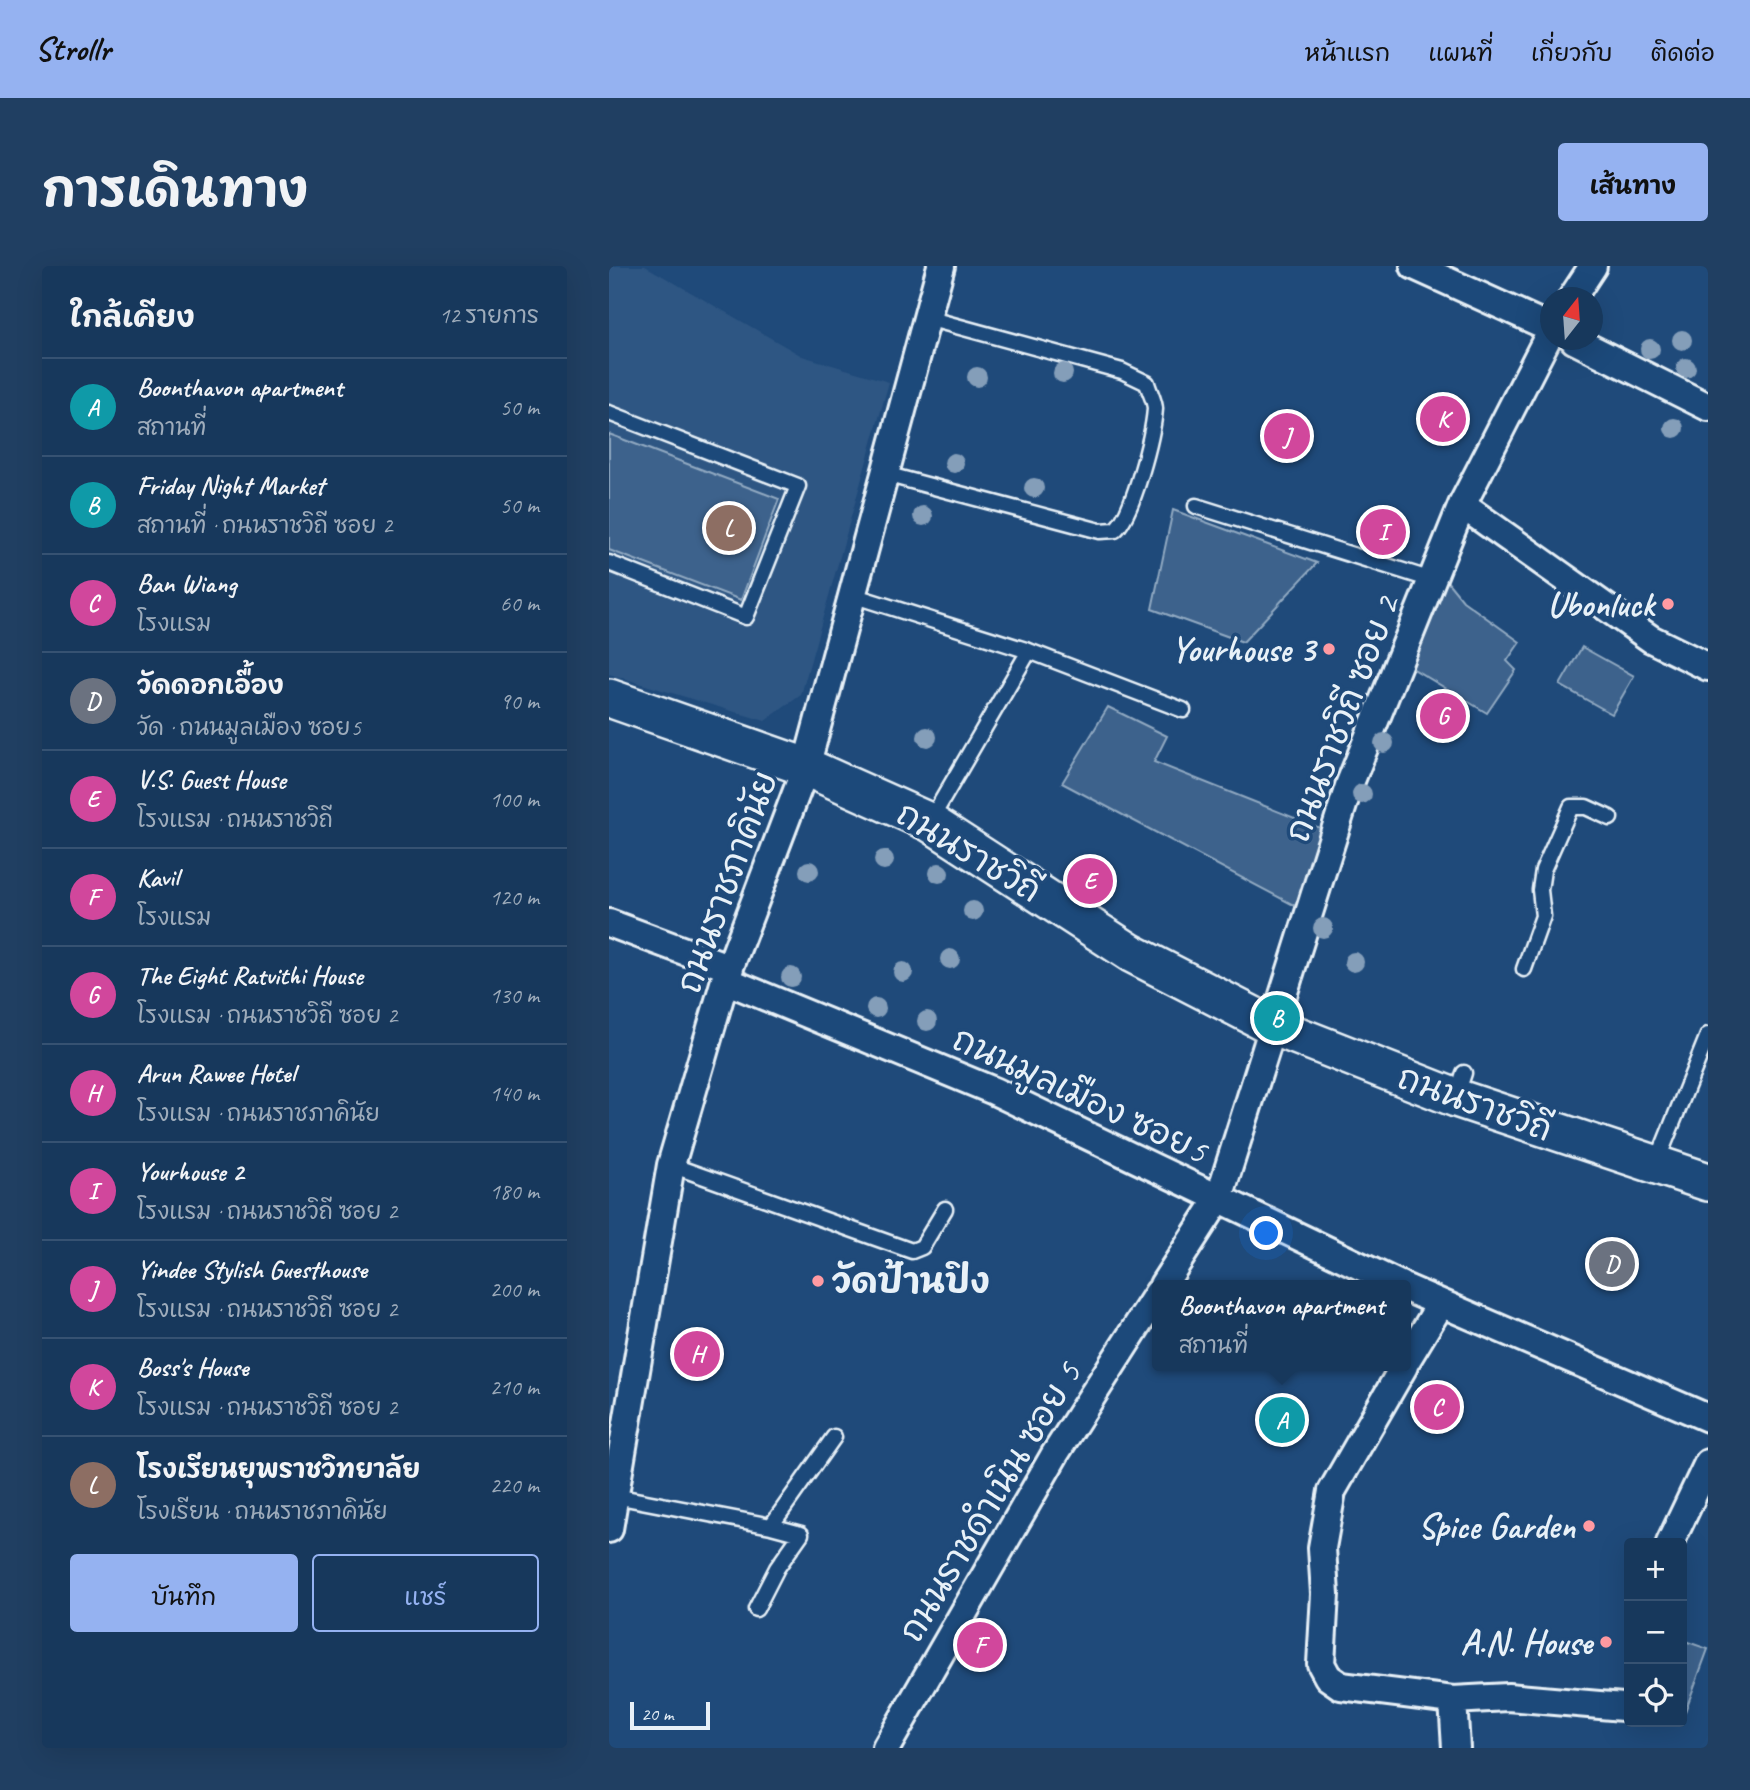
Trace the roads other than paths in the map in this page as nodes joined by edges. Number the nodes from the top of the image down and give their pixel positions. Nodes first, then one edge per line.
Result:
1 (941, 266) edge
2 (1414, 266) edge
3 (1593, 266) edge
4 (1579, 287) edge
5 (927, 318) junction
6 (1540, 325) edge
7 (1541, 350) edge
8 (1594, 350) edge
9 (1708, 407) edge
10 (609, 413) edge
11 (885, 474) junction
12 (1462, 505) junction
13 (1196, 506) dead end
14 (609, 563) edge
15 (1432, 580) junction
16 (852, 595) junction
17 (1028, 651) junction
18 (1708, 667) edge
19 (609, 698) edge
20 (1183, 710) dead end
21 (806, 767) junction
22 (1610, 818) dead end
23 (929, 822) junction
24 (609, 923) edge
25 (1524, 969) dead end
26 (728, 974) junction
27 (1275, 1027) junction
28 (1708, 1035) edge
29 (671, 1165) junction
30 (1655, 1165) junction
31 (1708, 1182) edge
32 (1219, 1198) junction
33 (945, 1209) dead end
34 (1166, 1280) edge
35 (1390, 1280) edge
36 (1411, 1290) edge
37 (1152, 1302) edge
38 (1440, 1305) junction
39 (1411, 1354) edge
40 (1401, 1371) edge
41 (1708, 1418) edge
42 (618, 1419) edge
43 (834, 1437) dead end
44 (1708, 1463) edge
45 (615, 1496) junction
46 (771, 1526) junction
47 (609, 1528) edge
48 (1672, 1538) edge
49 (756, 1609) dead end
50 (1453, 1700) junction
51 (1623, 1707) dead end
52 (887, 1748) edge
53 (1456, 1748) edge

1 - 5 street, ถนนราชภาคินัย
2 - 6 street
3 - 4 street
5 - 11 street, ถนนราชภาคินัย
5 - 11 lane
7 - 12 street, ถนนราชวิถี ซอย 2
8 - 9 street
10 - 14 lane
11 - 16 street, ถนนราชภาคินัย
12 - 15 street, ถนนราชวิถี ซอย 2
12 - 18 street
13 - 15 lane
15 - 27 street, ถนนราชวิถี ซอย 2
16 - 17 lane
16 - 21 street, ถนนราชภาคินัย
17 - 20 lane
17 - 23 lane
19 - 21 street, ถนนราชวิถี
21 - 23 street, ถนนราชวิถี
21 - 26 street, ถนนราชภาคินัย
22 - 25 lane
23 - 27 street, ถนนราชวิถี
24 - 26 street, ถนนมูลเมือง ซอย5
26 - 29 street, ถนนราชภาคินัย
26 - 32 street, ถนนมูลเมือง ซอย5
27 - 30 street, ถนนราชวิถี
27 - 32 street
28 - 30 lane
29 - 33 lane
29 - 42 street, ถนนราชภาคินัย
30 - 31 street, ถนนราชวิถี
32 - 34 street
32 - 35 street, ถนนมูลเมือง ซอย5
36 - 38 street
37 - 52 street, ถนนราชดำเนิน ซอย 5
38 - 39 street
38 - 41 street
40 - 50 street
42 - 45 street, ถนนราชภาคินัย
43 - 46 lane
44 - 48 street
45 - 46 lane
45 - 47 street, ถนนราชภาคินัย
46 - 49 lane
50 - 51 street
50 - 53 street

